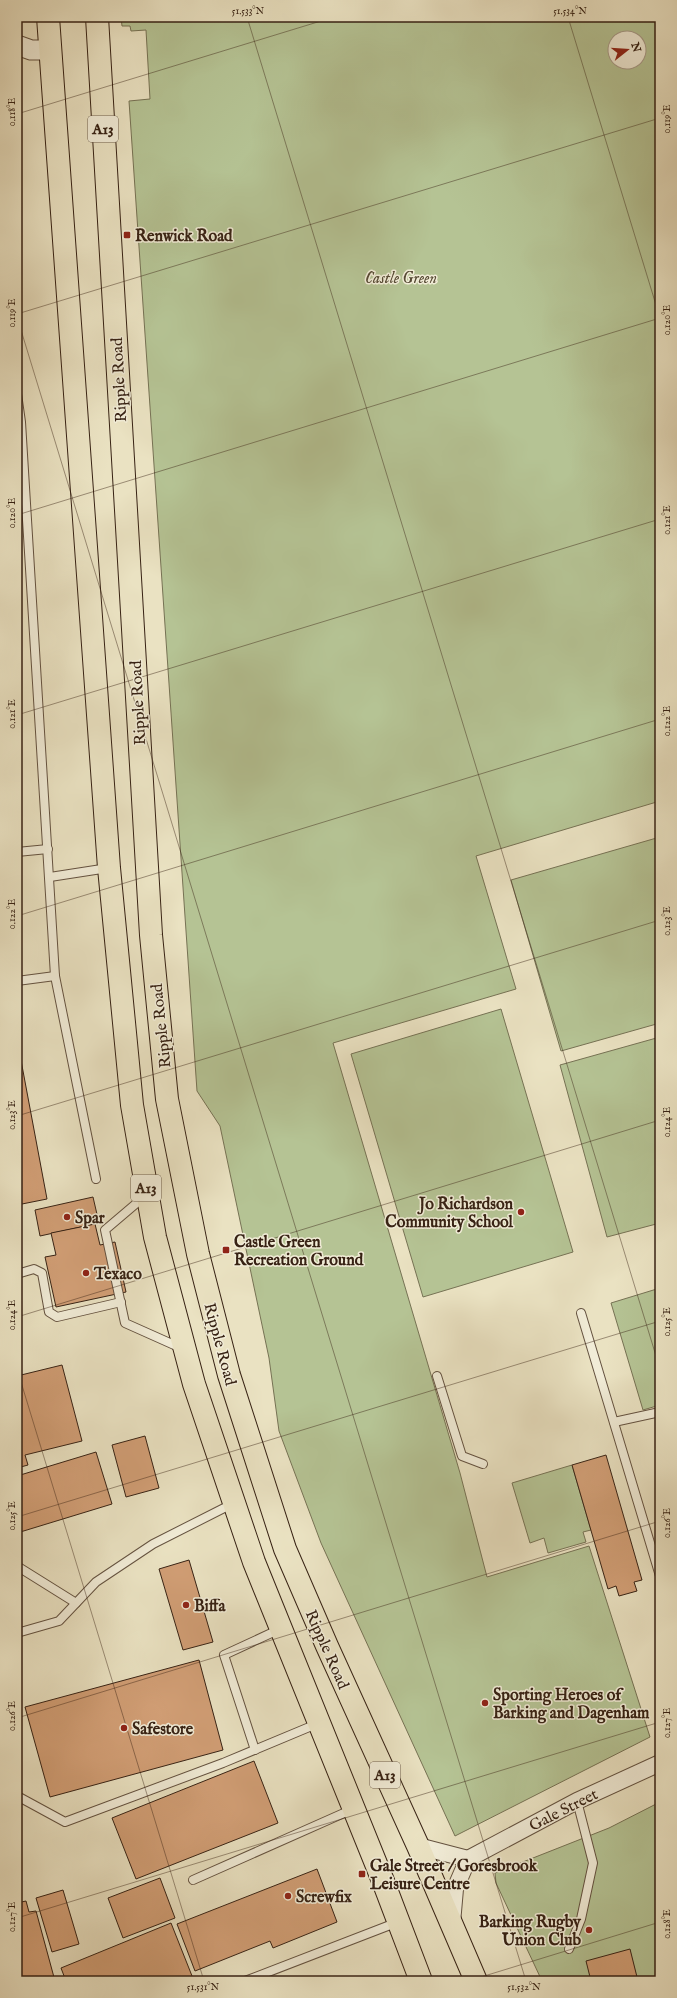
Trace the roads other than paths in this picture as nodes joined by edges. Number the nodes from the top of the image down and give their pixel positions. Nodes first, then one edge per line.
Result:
1 (48, 17) edge
2 (97, 17) edge
3 (17, 45) edge
4 (50, 50) junction
5 (17, 394) edge
6 (48, 849) junction
7 (17, 852) edge
8 (109, 868) junction
9 (50, 877) junction
10 (55, 976) junction
11 (17, 981) edge
12 (96, 1179) dead end
13 (147, 1194) junction
14 (17, 1274) edge
15 (121, 1302) junction
16 (581, 1312) dead end
17 (185, 1350) junction
18 (437, 1376) dead end
19 (660, 1412) edge
20 (614, 1422) junction
21 (482, 1464) dead end
22 (234, 1503) junction
23 (17, 1569) edge
24 (660, 1576) edge
25 (76, 1603) junction
26 (281, 1629) junction
27 (17, 1633) edge
28 (319, 1723) junction
29 (255, 1750) junction
30 (660, 1763) edge
31 (17, 1798) edge
32 (577, 1801) junction
33 (354, 1808) junction
34 (418, 1846) junction
35 (468, 1859) junction
36 (193, 1880) dead end
37 (399, 1922) junction
38 (452, 1925) junction
39 (569, 1949) dead end
40 (245, 1981) edge
41 (421, 1981) edge
42 (476, 1981) edge

1 - 4 highway, A13
2 - 34 highway, Ripple Road / A13
3 - 4 street
4 - 8 highway, A13
5 - 6 lane
6 - 7 lane
6 - 9 lane
8 - 9 lane
8 - 13 highway, A13
9 - 10 lane
10 - 11 lane
10 - 12 lane
13 - 15 lane
13 - 17 highway, A13
14 - 15 lane
15 - 17 lane
16 - 20 lane
17 - 22 highway, A13
18 - 21 lane
19 - 20 lane
20 - 24 lane
22 - 25 lane
22 - 26 highway, A13
23 - 25 lane
25 - 27 lane
26 - 28 highway, A13
26 - 29 lane
28 - 29 lane
28 - 33 highway, A13
29 - 31 lane
30 - 32 street, Gale Street
32 - 35 street, Gale Street
32 - 39 lane
33 - 36 lane
33 - 37 highway, A13
34 - 35 street
34 - 38 highway, Ripple Road / A13
35 - 38 street
37 - 40 lane
37 - 41 highway, A13
38 - 42 highway, Ripple Road / A13

